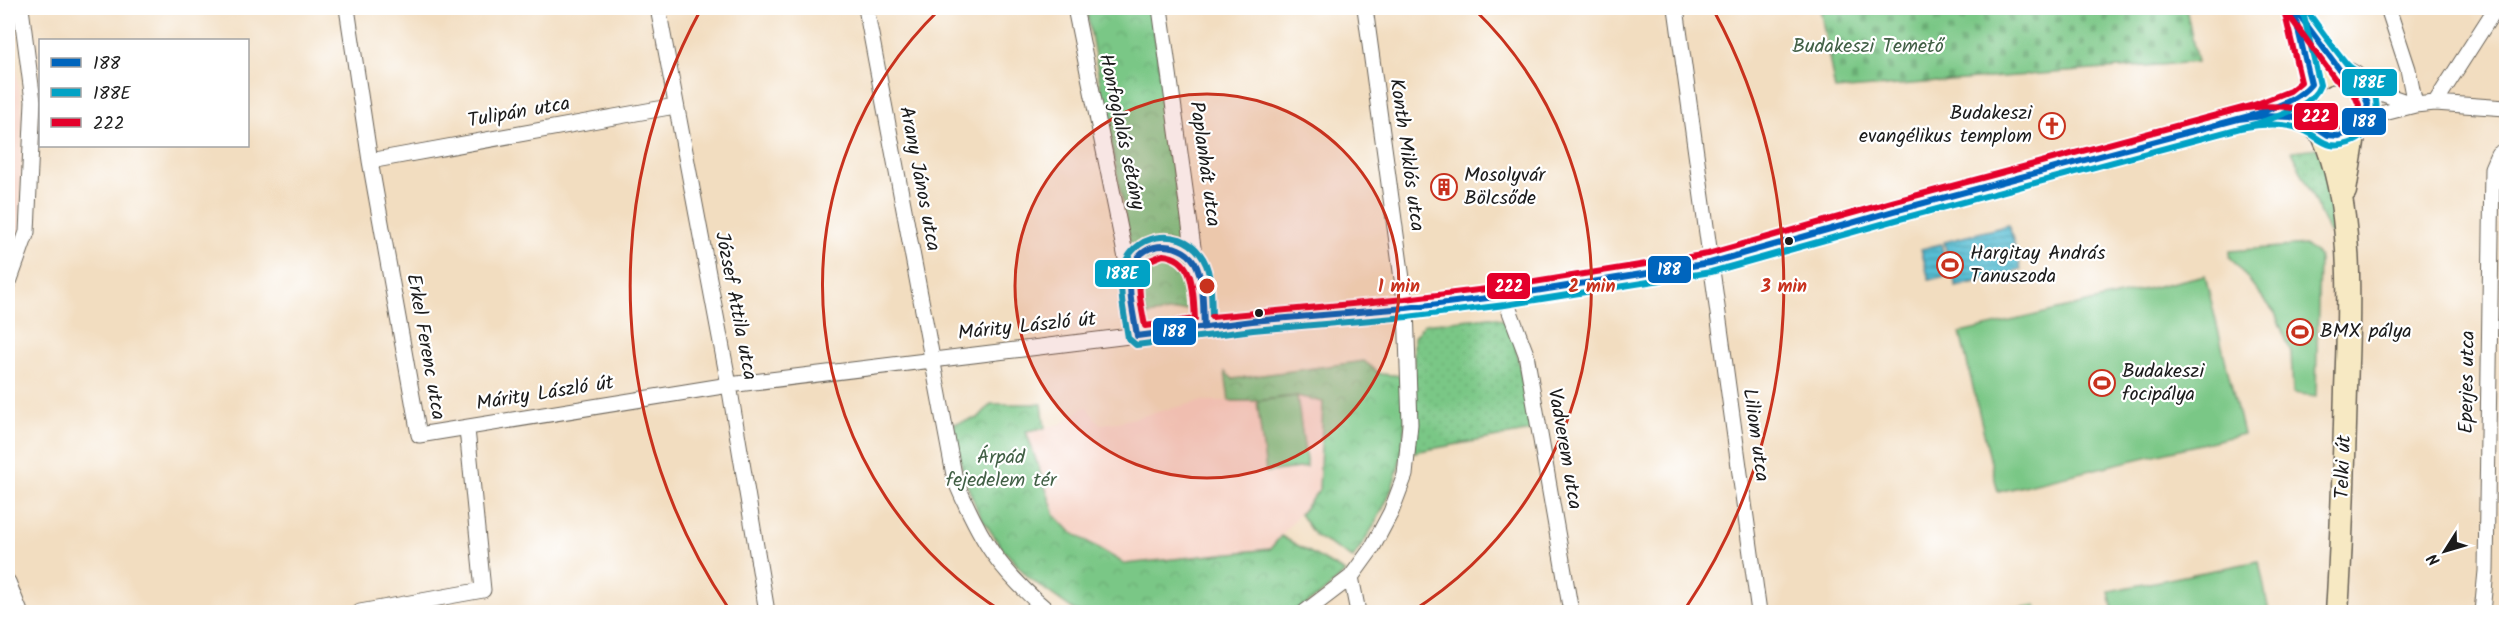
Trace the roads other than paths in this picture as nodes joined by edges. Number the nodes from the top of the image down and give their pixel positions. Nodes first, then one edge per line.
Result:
1 (21, 8) edge
2 (347, 8) edge
3 (658, 8) edge
4 (866, 8) edge
5 (1075, 8) edge
6 (1160, 8) edge
7 (1365, 8) edge
8 (1676, 8) edge
9 (2293, 8) edge
10 (2388, 8) edge
11 (2498, 11) edge
12 (2342, 73) junction
13 (2363, 87) junction
14 (2309, 88) junction
15 (2435, 103) junction
16 (2415, 105) junction
17 (675, 106) junction
18 (2506, 108) edge
19 (2257, 114) junction
20 (2360, 124) junction
21 (2316, 128) junction
22 (2502, 152) edge
23 (370, 161) junction
24 (2343, 207) junction
25 (1710, 263) junction
26 (8, 285) edge
27 (1504, 296) junction
28 (1406, 308) junction
29 (1204, 327) junction
30 (1137, 336) junction
31 (931, 358) junction
32 (729, 385) junction
33 (467, 429) junction
34 (1352, 577) junction
35 (8, 582) edge
36 (20, 612) edge
37 (360, 612) edge
38 (767, 612) edge
39 (1049, 612) edge
40 (1305, 612) edge
41 (1358, 612) edge
42 (1571, 612) edge
43 (1758, 612) edge
44 (2337, 612) edge
45 (2482, 612) edge

1 - 26 street
2 - 23 street, Erkel Ferenc utca
3 - 17 street, József Attila utca
4 - 31 street, Arany János utca
5 - 30 street, Honfoglalás sétány
6 - 29 street, Paplanhát utca
7 - 28 street, Konth Miklós utca
8 - 25 street, Liliom utca
9 - 12 main road
9 - 14 main road
10 - 16 street
11 - 15 street
12 - 13 main road
12 - 14 main road
13 - 16 street
13 - 20 main road
14 - 19 street, Márity László út
14 - 21 main road
15 - 16 street
15 - 18 street
16 - 20 street
17 - 23 street, Tulipán utca
17 - 32 street, József Attila utca
19 - 21 street, Márity László út
19 - 25 street, Márity László út
20 - 21 main road
20 - 24 main road
21 - 24 main road
22 - 45 street, Eperjes utca
23 - 33 street, Erkel Ferenc utca
24 - 44 main road, Telki út
25 - 27 street, Márity László út
25 - 43 street, Liliom utca
27 - 28 street, Márity László út
27 - 42 street, Vadverem utca
28 - 29 street, Márity László út
28 - 34 street, Konth Miklós utca
29 - 30 street, Márity László út
30 - 31 street, Márity László út
31 - 32 street, Márity László út
31 - 39 street, Arany János utca
32 - 33 street, Márity László út
32 - 38 street, József Attila utca
33 - 37 street, Erkel Ferenc utca
34 - 40 street, Konth Miklós utca
34 - 41 street
35 - 36 street

